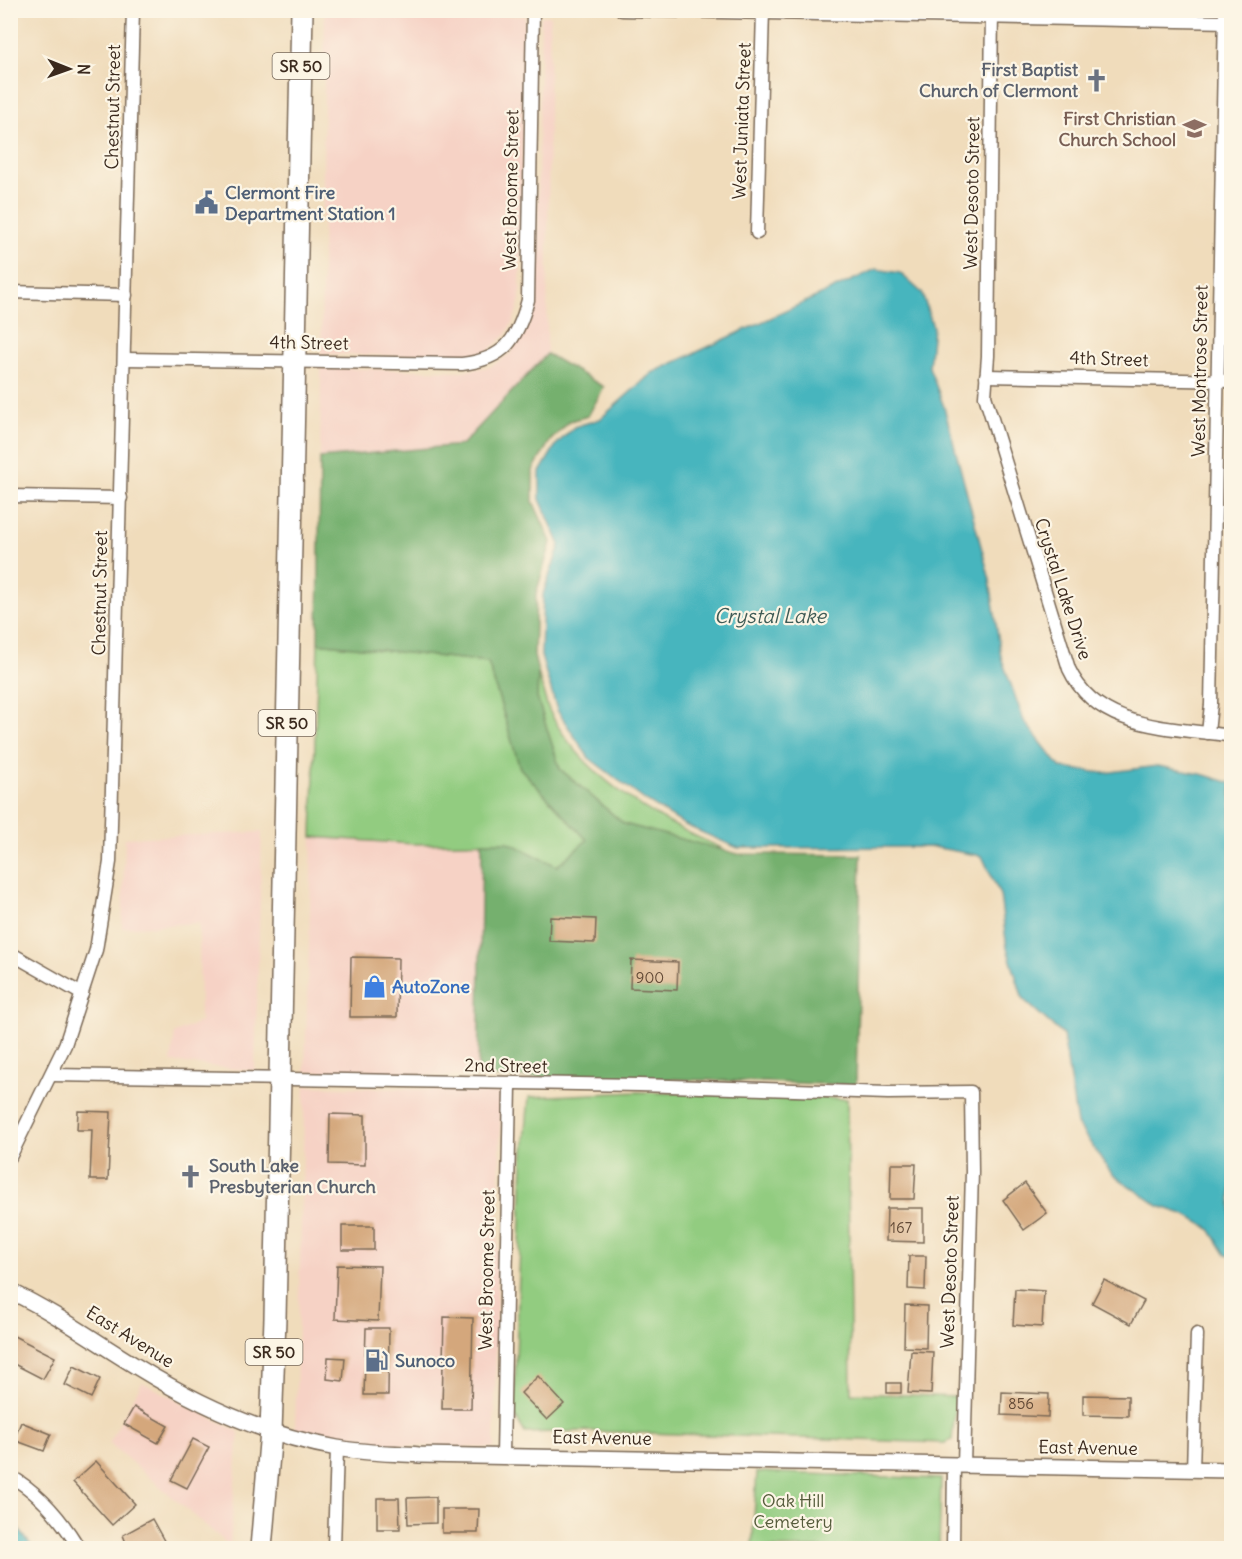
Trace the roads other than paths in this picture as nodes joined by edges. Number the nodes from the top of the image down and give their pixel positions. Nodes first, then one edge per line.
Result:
1 (133, 10) edge
2 (302, 10) edge
3 (533, 10) edge
4 (622, 10) edge
5 (763, 12) edge
6 (992, 14) edge
7 (1227, 18) edge
8 (757, 233) dead end
9 (10, 292) edge
10 (126, 295) junction
11 (492, 357) joint
12 (125, 359) junction
13 (295, 361) junction
14 (986, 376) junction
15 (1218, 381) junction
16 (1232, 381) edge
17 (10, 496) edge
18 (121, 498) junction
19 (1208, 733) junction
20 (1232, 736) edge
21 (10, 953) edge
22 (82, 994) junction
23 (52, 1075) junction
24 (280, 1078) junction
25 (510, 1085) junction
26 (960, 1092) joint
27 (10, 1157) edge
28 (10, 1291) edge
29 (1197, 1334) dead end
30 (271, 1431) junction
31 (337, 1448) junction
32 (503, 1455) junction
33 (959, 1465) junction
34 (1193, 1470) junction
35 (1232, 1470) edge
36 (10, 1476) edge
37 (79, 1548) edge
38 (261, 1548) edge
39 (334, 1548) edge
40 (952, 1548) edge

1 - 10 street, Chestnut Street
2 - 13 highway, SR 50
3 - 11 street, West Broome Street
4 - 5 street
5 - 6 street
5 - 8 street, West Juniata Street
6 - 7 street
6 - 14 street, West Desoto Street
7 - 15 street, West Montrose Street
9 - 10 street
10 - 12 street, Chestnut Street
11 - 13 street, 4th Street
12 - 13 street, 4th Street
12 - 18 street, Chestnut Street
13 - 24 highway, SR 50
14 - 15 street, 4th Street
14 - 19 street, Crystal Lake Drive
15 - 16 street, 4th Street
15 - 19 street, West Montrose Street
17 - 18 street
18 - 22 street, Chestnut Street
19 - 20 street, Crystal Lake Drive
21 - 22 street
22 - 23 street, Chestnut Street
23 - 24 street, 2nd Street
23 - 27 street, Chestnut Street
24 - 25 street, 2nd Street
24 - 30 highway, SR 50
25 - 26 street, 2nd Street
25 - 32 street, West Broome Street
26 - 33 street, West Desoto Street
28 - 30 street, East Avenue
29 - 34 street
30 - 31 street, East Avenue
30 - 38 highway, SR 50
31 - 32 street, East Avenue
31 - 39 street
32 - 33 street, East Avenue
33 - 34 street, East Avenue
33 - 40 street
34 - 35 street, East Avenue
36 - 37 street

